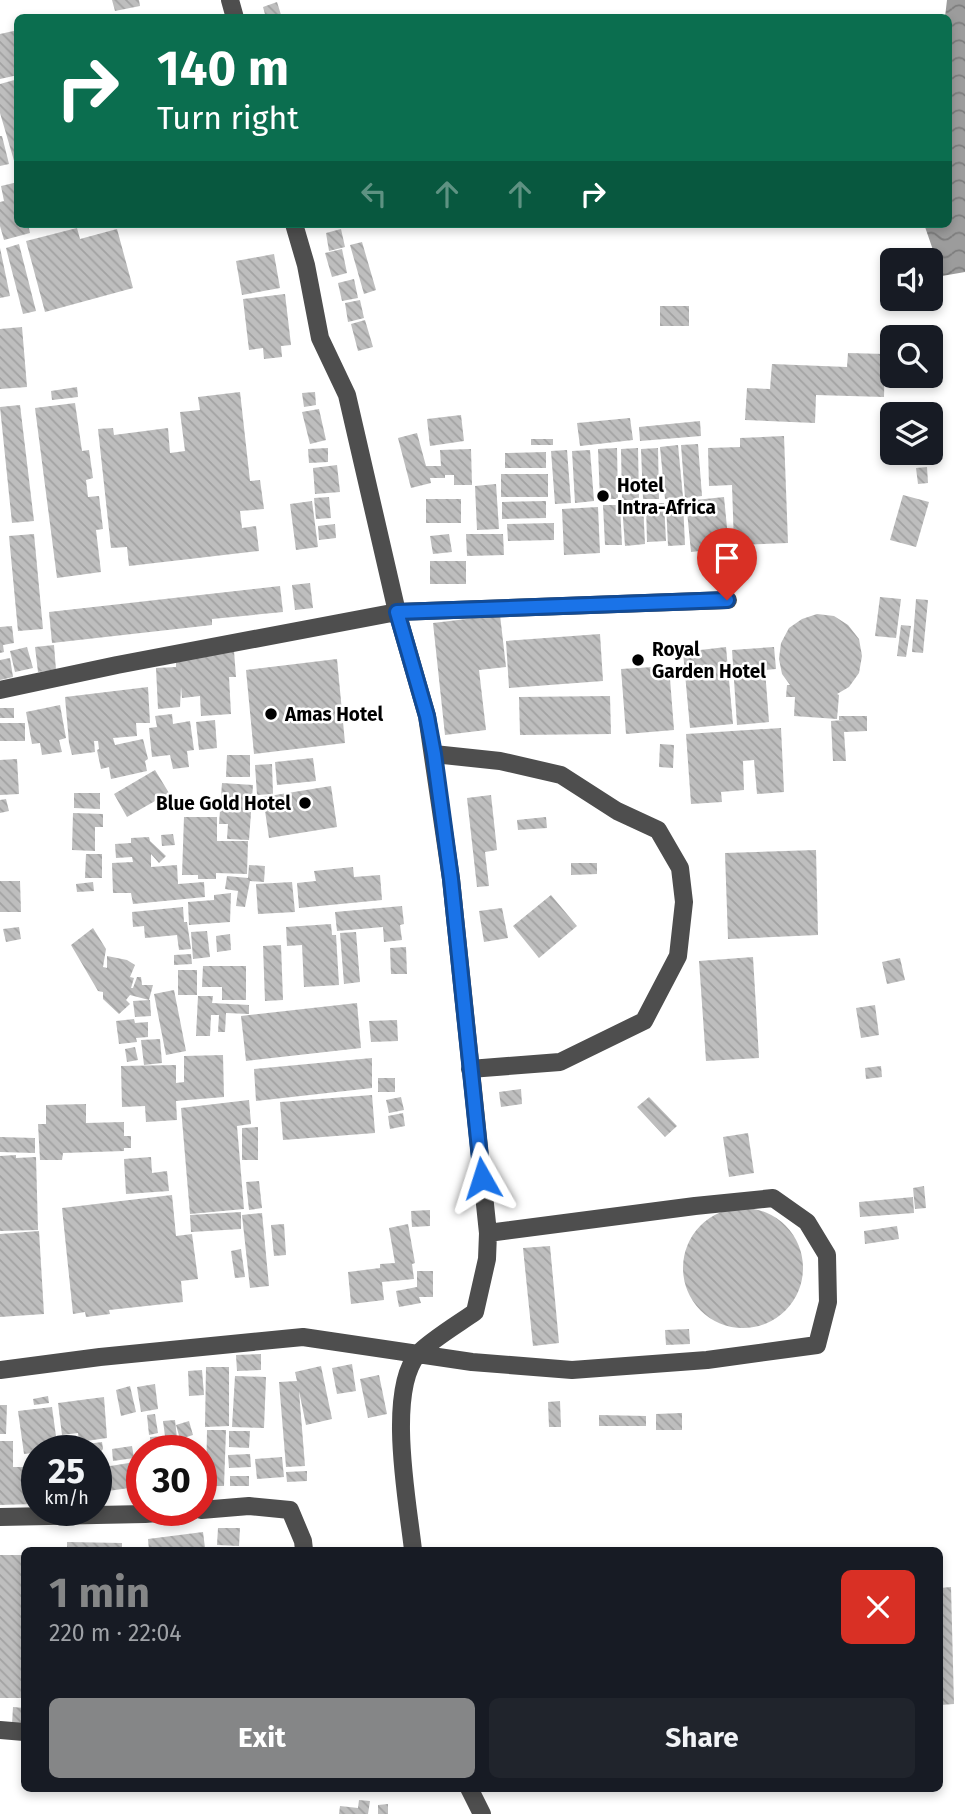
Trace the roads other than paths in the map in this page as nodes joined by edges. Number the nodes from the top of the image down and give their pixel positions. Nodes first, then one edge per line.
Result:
1 (295, 228) edge
2 (727, 600) dead end
3 (397, 612) junction
4 (0, 690) edge
5 (434, 754) junction
6 (470, 1069) junction
7 (488, 1233) junction
8 (418, 1354) junction
9 (0, 1370) edge
10 (217, 1509) edge
11 (126, 1514) edge
12 (0, 1517) edge
13 (304, 1547) edge
14 (413, 1547) edge
15 (0, 1730) edge
16 (21, 1732) edge
17 (471, 1792) edge
18 (482, 1814) edge

1 - 3 street
2 - 3 street
3 - 4 street
3 - 5 street
5 - 6 street
5 - 6 street
6 - 7 street
7 - 8 street
7 - 8 street
8 - 9 street
8 - 14 street
10 - 13 street
11 - 12 street
15 - 16 street
17 - 18 street

